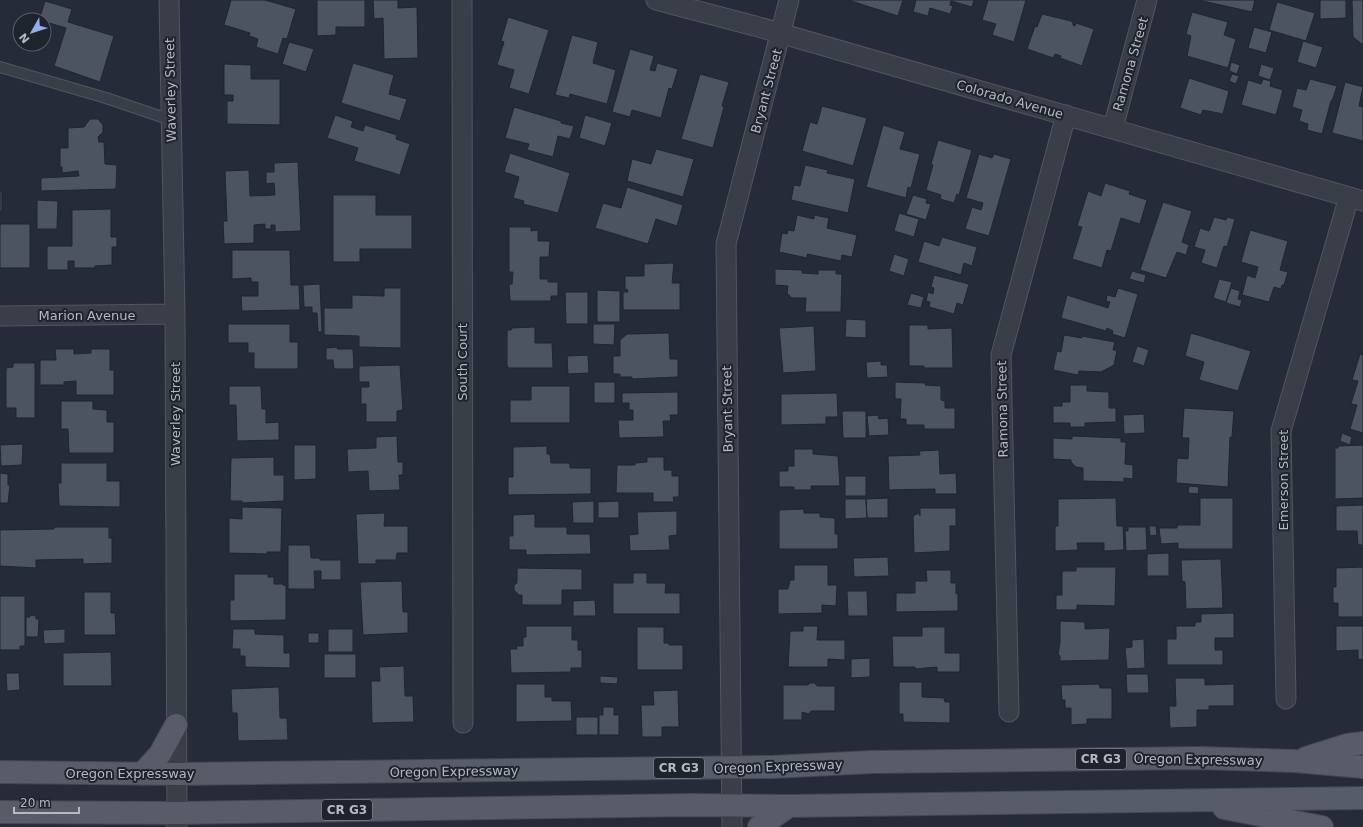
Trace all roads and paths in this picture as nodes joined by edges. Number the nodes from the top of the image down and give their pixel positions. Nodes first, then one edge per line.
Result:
1 (168, 0) edge
2 (462, 0) edge
3 (656, 0) edge
4 (789, 0) edge
5 (1147, 0) edge
6 (781, 33) junction
7 (0, 67) edge
8 (1066, 115) junction
9 (171, 120) junction
10 (1112, 128) junction
11 (1356, 199) edge
12 (175, 314) junction
13 (0, 316) edge
14 (1286, 699) dead end
15 (1009, 712) dead end
16 (463, 724) dead end
17 (176, 725) junction
18 (1363, 743) edge
19 (1295, 761) junction
20 (732, 767) junction
21 (1363, 768) edge
22 (0, 772) edge
23 (142, 774) junction
24 (178, 774) junction
25 (1363, 798) edge
26 (1186, 800) junction
27 (732, 804) junction
28 (788, 806) junction
29 (0, 812) edge
30 (233, 812) junction
31 (177, 820) edge
32 (208, 827) edge
33 (732, 827) edge
34 (759, 827) edge
35 (1322, 827) edge

1 - 9 street, Waverley Street
2 - 16 street, South Court
3 - 6 street, Colorado Avenue
4 - 6 street, Bryant Street
5 - 10 street, Ramona Street
6 - 8 street, Colorado Avenue
6 - 20 street, Bryant Street
7 - 9 lane
8 - 10 street, Colorado Avenue
8 - 15 street, Ramona Street
9 - 12 street, Waverley Street
10 - 11 street, Colorado Avenue
11 - 14 street, Emerson Street
12 - 13 street, Marion Avenue
12 - 17 street, Waverley Street
17 - 23 main road
17 - 24 street, Waverley Street
18 - 19 main road
19 - 20 main road, Oregon Expressway / CR G3
19 - 21 main road, Oregon Expressway / CR G3
20 - 24 main road, Oregon Expressway / CR G3
20 - 27 street, Bryant Street
22 - 23 main road, Oregon Expressway / CR G3
23 - 24 main road, Oregon Expressway / CR G3
24 - 31 street, Waverley Street
25 - 26 main road, CR G3
26 - 28 main road, CR G3
26 - 35 main road
27 - 28 main road, CR G3
27 - 30 main road, CR G3
27 - 33 street, Bryant Street
28 - 34 main road
29 - 31 main road, CR G3
30 - 31 main road, CR G3
30 - 32 main road

